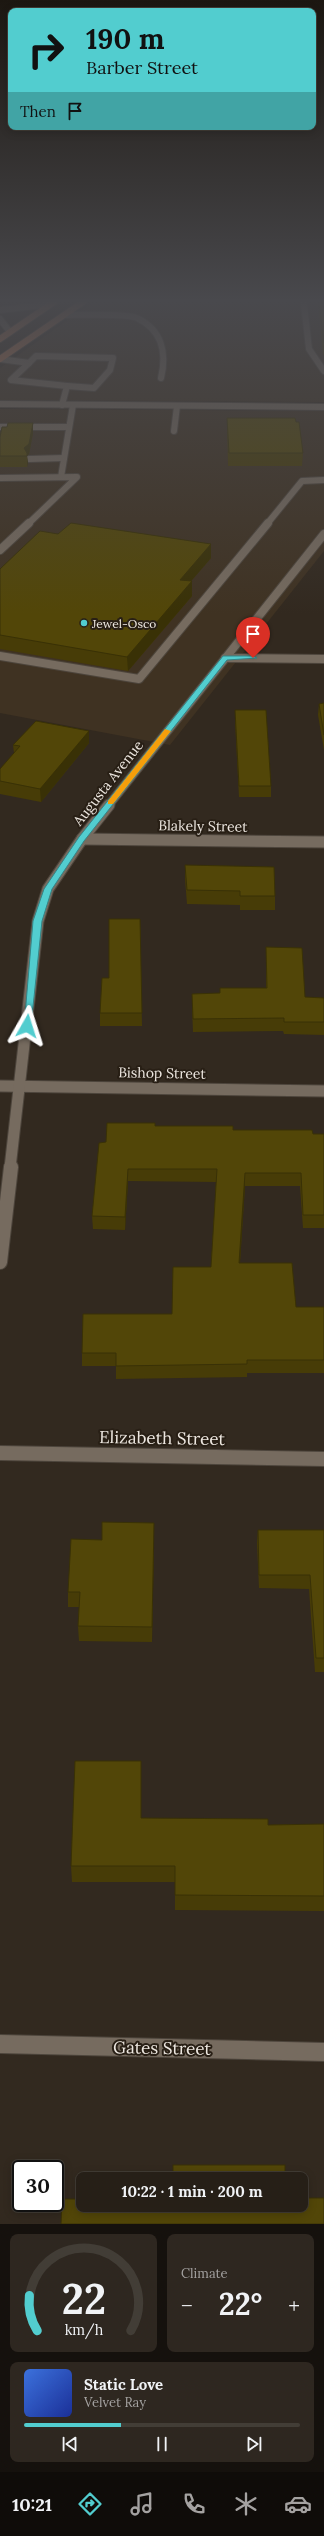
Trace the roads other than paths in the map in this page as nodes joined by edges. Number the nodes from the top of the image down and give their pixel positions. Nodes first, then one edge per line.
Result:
1 (73, 405) edge
2 (155, 406) edge
3 (177, 406) junction
4 (324, 407) edge
5 (0, 427) edge
6 (69, 427) junction
7 (174, 431) dead end
8 (29, 458) edge
9 (64, 458) junction
10 (61, 477) junction
11 (0, 478) edge
12 (324, 480) edge
13 (324, 534) edge
14 (0, 550) edge
15 (0, 656) edge
16 (225, 658) junction
17 (324, 659) edge
18 (82, 839) junction
19 (324, 842) edge
20 (0, 1086) edge
21 (19, 1086) junction
22 (324, 1091) edge
23 (0, 1262) edge
24 (0, 1453) edge
25 (324, 1459) edge
26 (0, 2044) edge
27 (324, 2052) edge

1 - 6 street
2 - 3 street
3 - 4 street
3 - 7 street
5 - 6 street
6 - 9 street
8 - 9 street
9 - 10 street
10 - 11 street
10 - 14 street
12 - 15 street
13 - 16 street, Augusta Avenue
16 - 17 street
16 - 18 street, Augusta Avenue
18 - 19 street, Blakely Street
18 - 21 street, Augusta Avenue
20 - 21 street, Bishop Street
21 - 22 street, Bishop Street
21 - 23 street, Augusta Avenue
24 - 25 street, Elizabeth Street
26 - 27 street, Gates Street

